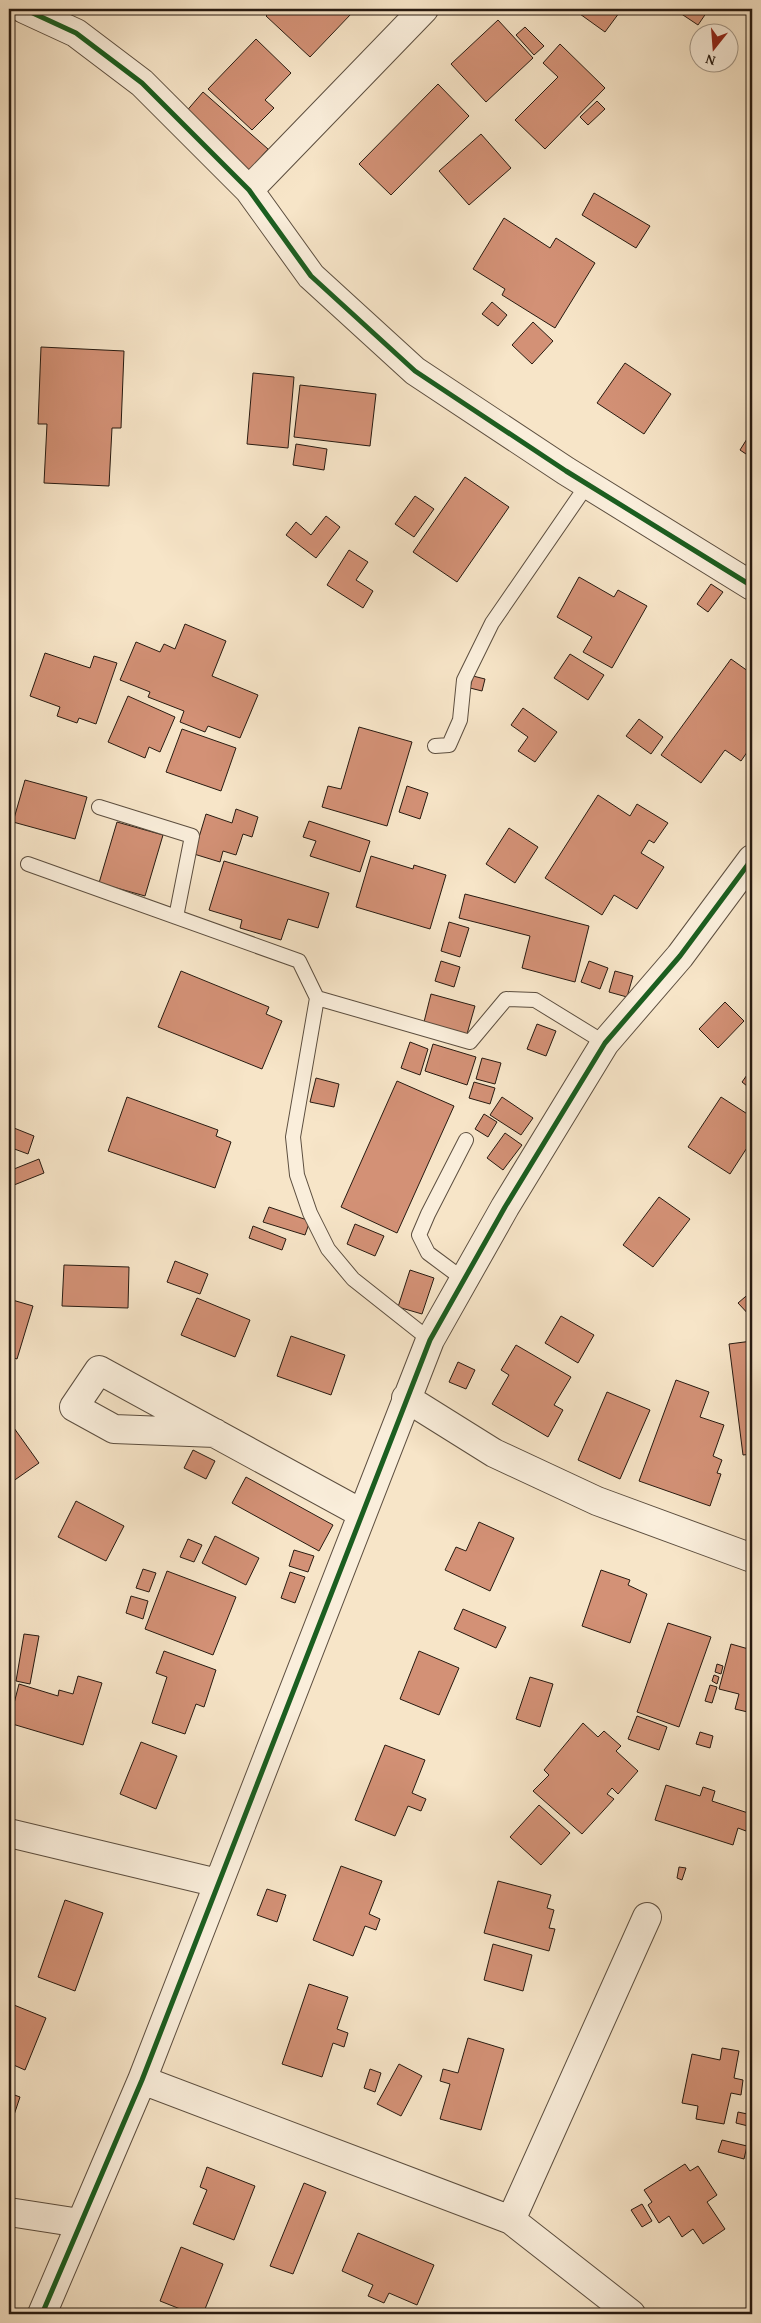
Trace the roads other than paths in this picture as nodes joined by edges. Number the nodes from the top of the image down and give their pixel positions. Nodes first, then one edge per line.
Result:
1 (24, 9) edge
2 (424, 9) edge
3 (249, 190) junction
4 (587, 485) junction
5 (752, 586) edge
6 (435, 746) dead end
7 (99, 807) dead end
8 (752, 859) edge
9 (28, 864) dead end
10 (176, 918) junction
11 (317, 998) junction
12 (605, 1043) junction
13 (466, 1140) dead end
14 (463, 1279) junction
15 (430, 1340) junction
16 (406, 1398) junction
17 (215, 1433) dead end
18 (361, 1514) junction
19 (752, 1558) edge
20 (9, 1833) edge
21 (218, 1883) junction
22 (647, 1917) dead end
23 (142, 2080) junction
24 (9, 2212) edge
25 (511, 2220) junction
26 (80, 2224) junction
27 (42, 2314) edge
28 (631, 2314) edge

1 - 3 street
2 - 3 street
3 - 4 street
4 - 5 street
4 - 6 lane
7 - 10 lane
8 - 12 street
9 - 10 lane
10 - 11 lane
11 - 12 lane
11 - 15 lane
12 - 14 street
13 - 14 lane
14 - 15 street
15 - 16 street
16 - 18 street
16 - 19 street
17 - 18 street
18 - 21 street
20 - 21 street
21 - 23 street
22 - 25 street
23 - 25 street
23 - 26 street
24 - 26 street
25 - 28 street
26 - 27 street

